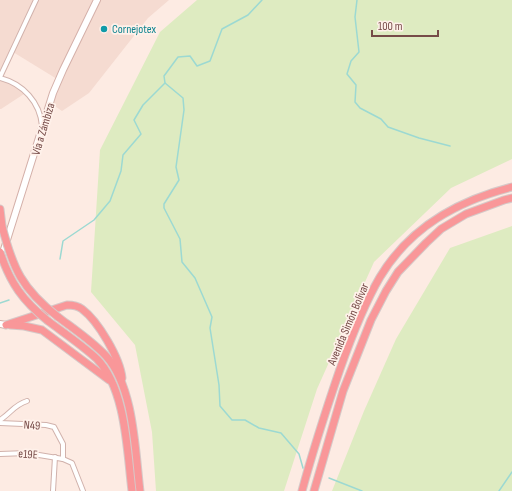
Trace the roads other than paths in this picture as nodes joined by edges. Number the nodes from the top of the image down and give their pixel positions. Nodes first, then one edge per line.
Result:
1 (36, 0) edge
2 (97, 0) edge
3 (0, 78) edge
4 (42, 132) junction
5 (512, 187) edge
6 (512, 198) edge
7 (0, 208) edge
8 (0, 252) edge
9 (0, 262) edge
10 (3, 324) edge
11 (111, 381) junction
12 (123, 384) junction
13 (27, 401) dead end
14 (0, 421) edge
15 (0, 454) edge
16 (55, 458) junction
17 (63, 459) junction
18 (54, 491) edge
19 (83, 491) edge
20 (132, 491) edge
21 (140, 491) edge
22 (302, 491) edge
23 (314, 491) edge

1 - 3 street
2 - 4 street, Vía a Zámbiza
3 - 4 street
4 - 9 street, Vía a Zámbiza
5 - 22 highway, Avenida Simón Bolívar
6 - 23 highway, Avenida Simón Bolívar
7 - 12 highway, bridge
8 - 11 highway, bridge
10 - 11 highway
10 - 12 highway
11 - 20 highway
12 - 21 highway
13 - 14 street
14 - 17 street, N49
15 - 16 street, e19E
16 - 17 street, e19E
16 - 18 street
17 - 19 street, e19E

